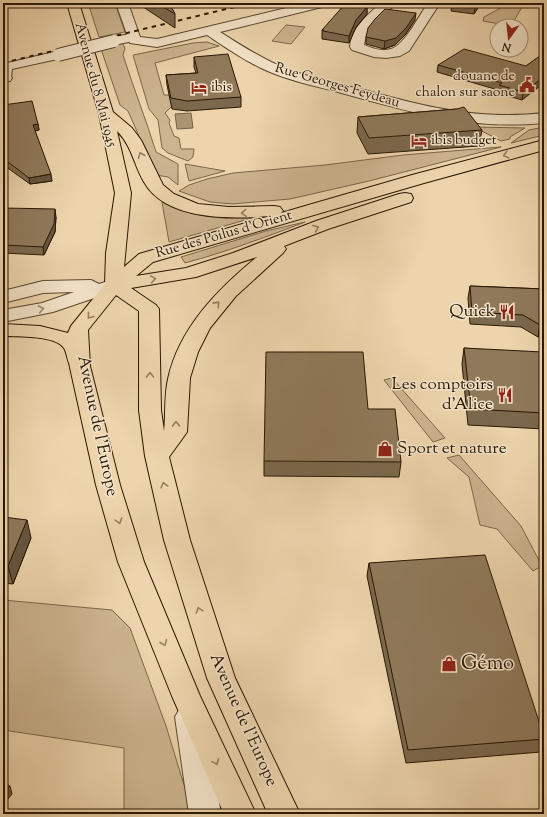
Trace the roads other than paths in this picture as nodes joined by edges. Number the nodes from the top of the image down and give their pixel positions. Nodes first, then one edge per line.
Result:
1 (73, 3) edge
2 (122, 3) edge
3 (322, 3) edge
4 (390, 3) edge
5 (434, 3) edge
6 (209, 30) junction
7 (140, 40) junction
8 (4, 78) edge
9 (106, 114) junction
10 (544, 118) edge
11 (544, 145) edge
12 (544, 159) edge
13 (365, 194) junction
14 (292, 237) junction
15 (114, 285) junction
16 (3, 297) edge
17 (3, 316) edge
18 (3, 330) edge
19 (80, 366) junction
20 (157, 456) junction
21 (186, 696) junction
22 (205, 814) edge
23 (240, 814) edge
24 (284, 814) edge

1 - 9 main road, Avenue du 8 Mai 1945
2 - 7 street
3 - 6 street
4 - 5 street
6 - 7 street
6 - 10 street, Rue Georges Feydeau
7 - 8 street, bridge
13 -> 9 main road
9 - 15 main road, Avenue du 8 Mai 1945
11 -> 13 main road, Rue des Poilus d'Orient
14 -> 12 main road, Rue des Poilus d'Orient
13 - 15 main road, Rue des Poilus d'Orient
15 -> 14 main road, Rue des Poilus d'Orient
20 -> 14 main road
15 - 16 street
17 -> 15 street
15 -> 19 main road, Avenue de l'Europe
20 -> 15 main road, Avenue de l'Europe
18 - 19 main road
19 -> 21 main road, Avenue de l'Europe
24 -> 20 main road, Avenue de l'Europe
21 - 22 street
21 -> 23 main road, Avenue de l'Europe

